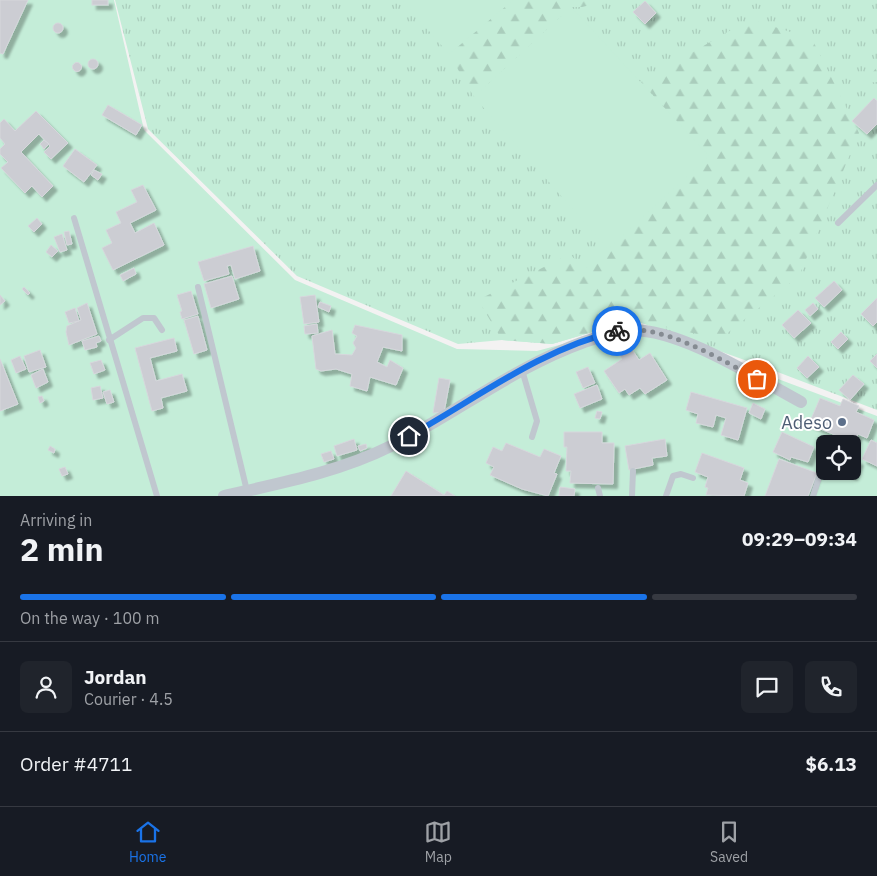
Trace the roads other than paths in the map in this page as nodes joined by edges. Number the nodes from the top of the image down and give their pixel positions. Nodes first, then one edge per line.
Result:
1 (877, 185) edge
2 (74, 218) dead end
3 (838, 223) dead end
4 (198, 287) dead end
5 (162, 330) dead end
6 (109, 340) junction
7 (521, 369) junction
8 (801, 402) dead end
9 (532, 437) dead end
10 (633, 471) dead end
11 (693, 478) dead end
12 (818, 480) edge
13 (598, 488) dead end
14 (247, 491) junction
15 (157, 496) edge
16 (224, 496) edge
17 (600, 496) edge
18 (632, 496) edge
19 (666, 496) edge
20 (813, 496) edge

1 - 3 lane
2 - 6 lane
4 - 14 lane
5 - 6 lane
6 - 15 lane
7 - 8 street
7 - 9 lane
7 - 14 street
10 - 18 lane
11 - 19 lane
12 - 20 lane
13 - 17 lane
14 - 16 street

